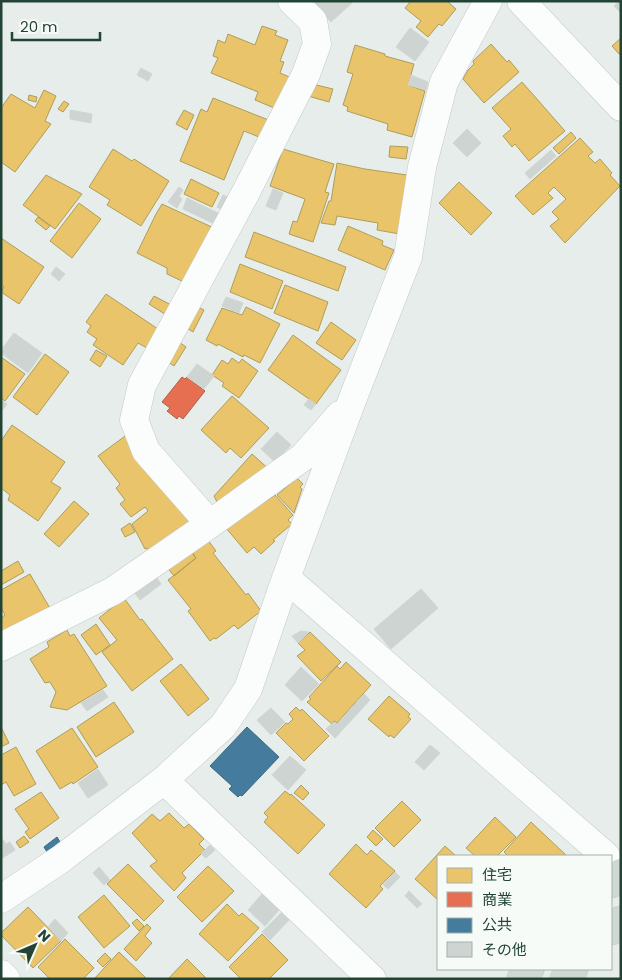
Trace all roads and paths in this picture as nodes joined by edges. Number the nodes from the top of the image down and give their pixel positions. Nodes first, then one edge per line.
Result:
1 (292, 1) edge
2 (488, 1) edge
3 (521, 1) edge
4 (621, 107) edge
5 (351, 403) junction
6 (210, 524) junction
7 (286, 578) junction
8 (1, 647) edge
9 (164, 780) junction
10 (605, 855) edge
11 (621, 873) edge
12 (612, 883) edge
13 (1, 899) edge
14 (621, 920) edge
15 (612, 930) edge
16 (573, 970) edge
17 (1, 974) edge
18 (6, 979) edge
19 (372, 979) edge
20 (564, 979) edge

1 - 6 street
2 - 5 street
3 - 4 street
5 - 6 street
5 - 7 street
6 - 8 street
7 - 9 street
7 - 10 street
9 - 13 street
9 - 19 street
11 - 12 main road
14 - 15 main road
16 - 20 main road
17 - 18 street

